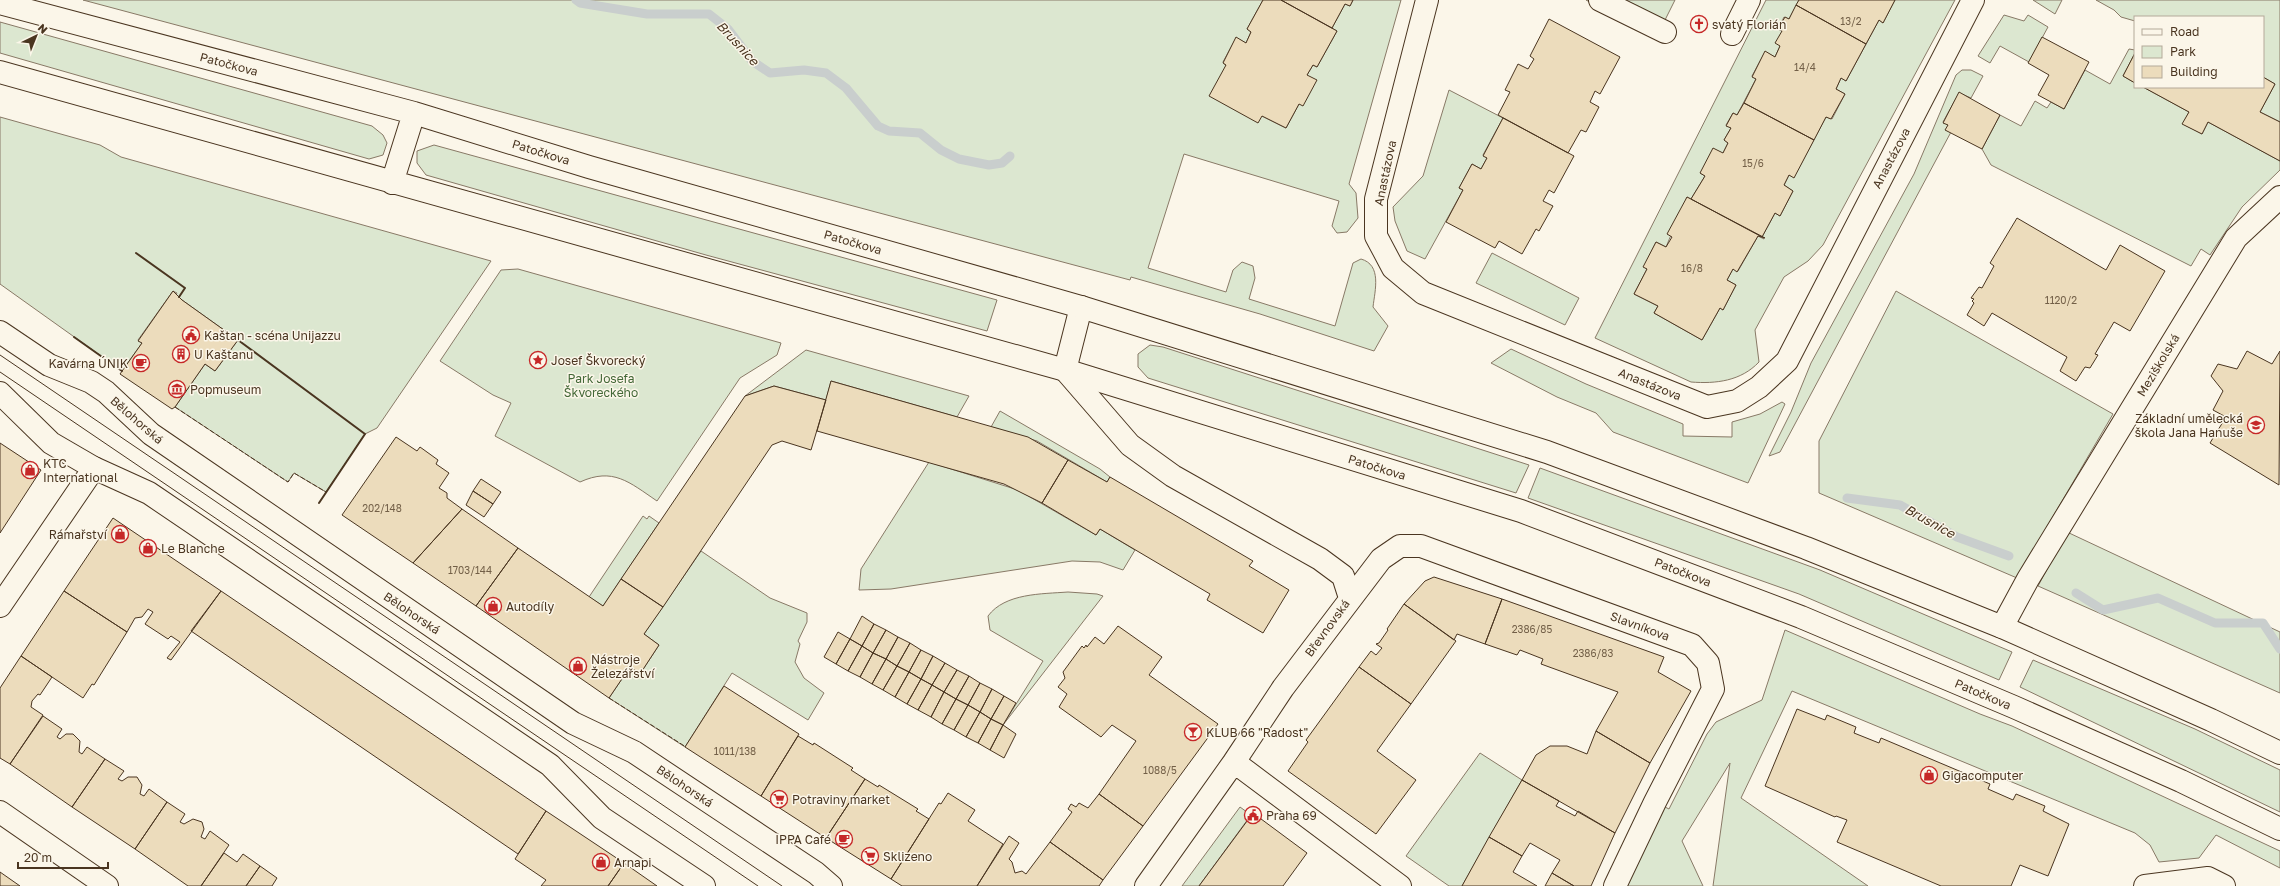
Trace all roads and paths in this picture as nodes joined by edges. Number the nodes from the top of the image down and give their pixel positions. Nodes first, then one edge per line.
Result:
1 (1427, 0) edge
2 (1600, 0) edge
3 (1749, 0) edge
4 (1973, 0) edge
5 (0, 3) edge
6 (1664, 32) dead end
7 (1732, 34) dead end
8 (0, 72) edge
9 (414, 113) junction
10 (392, 183) junction
11 (2280, 197) edge
12 (1081, 307) junction
13 (0, 332) edge
14 (1065, 370) junction
15 (0, 392) edge
16 (94, 468) junction
17 (1350, 598) junction
18 (0, 606) edge
19 (2002, 627) junction
20 (2280, 753) edge
21 (1234, 762) junction
22 (0, 812) edge
23 (2280, 829) edge
24 (107, 886) edge
25 (704, 886) edge
26 (831, 886) edge
27 (1146, 886) edge
28 (1400, 886) edge
29 (1615, 886) edge
30 (2145, 886) edge
31 (2224, 886) edge

1 - 4 street, Anastázova
2 - 6 street
3 - 7 street
5 - 9 street, Patočkova
8 - 10 street, Patočkova
9 - 10 street
9 - 12 street, Patočkova
10 - 14 street, Patočkova
11 - 19 street, Meziškolská
12 - 14 street
12 - 19 street, Patočkova
13 - 26 street, Bělohorská
14 - 17 street, Břevnovská
14 - 23 street, Patočkova
15 - 16 street
16 - 18 street
16 - 25 street
17 - 21 street, Břevnovská
17 - 29 street, Slavníkova
19 - 20 street, Patočkova
21 - 27 street, Břevnovská
21 - 28 street
22 - 24 street
30 - 31 street

